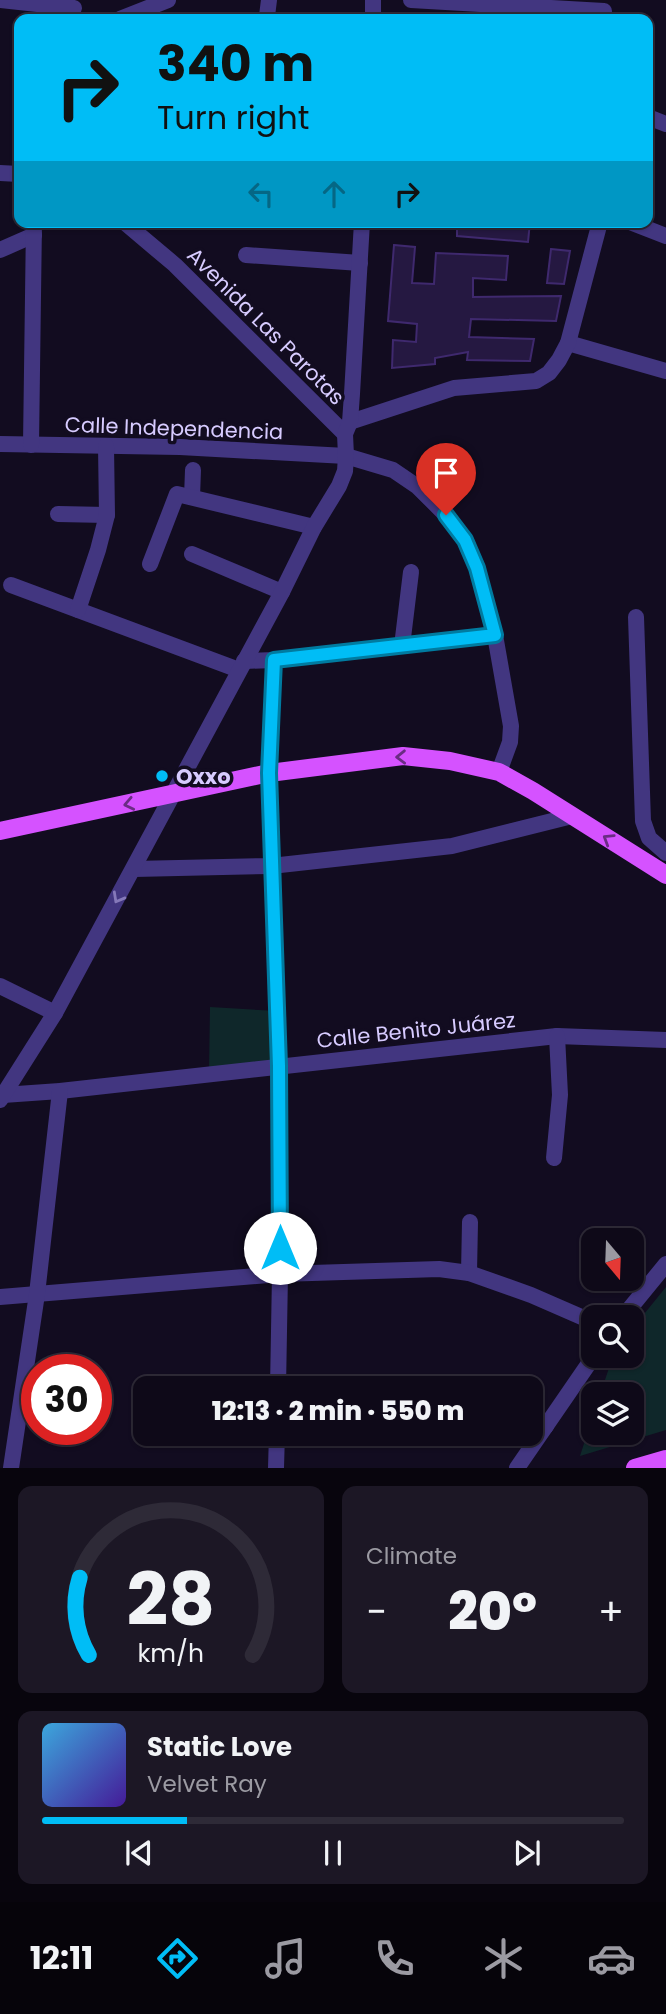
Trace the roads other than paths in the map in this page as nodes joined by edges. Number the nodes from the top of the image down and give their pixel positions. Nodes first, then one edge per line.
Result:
1 (0, 0) edge
2 (169, 0) edge
3 (411, 0) edge
4 (74, 9) edge
5 (604, 10) edge
6 (133, 14) edge
7 (34, 228) edge
8 (131, 228) edge
9 (362, 228) edge
10 (598, 228) edge
11 (645, 228) edge
12 (666, 236) edge
13 (0, 250) edge
14 (246, 255) dead end
15 (360, 263) junction
16 (568, 343) junction
17 (666, 371) edge
18 (347, 428) junction
19 (0, 444) edge
20 (31, 445) junction
21 (106, 446) junction
22 (346, 456) junction
23 (193, 470) dead end
24 (191, 497) junction
25 (58, 514) dead end
26 (107, 515) junction
27 (314, 527) junction
28 (192, 555) dead end
29 (150, 564) dead end
30 (411, 572) dead end
31 (11, 585) dead end
32 (282, 592) junction
33 (78, 610) junction
34 (636, 617) dead end
35 (495, 635) junction
36 (402, 646) junction
37 (274, 660) junction
38 (241, 666) junction
39 (499, 772) junction
40 (269, 773) junction
41 (173, 795) junction
42 (572, 816) junction
43 (5, 826) edge
44 (666, 853) edge
45 (271, 866) junction
46 (134, 869) junction
47 (666, 875) edge
48 (0, 986) edge
49 (55, 1013) junction
50 (557, 1036) junction
51 (666, 1040) edge
52 (279, 1066) junction
53 (60, 1091) junction
54 (2, 1098) edge
55 (554, 1158) dead end
56 (470, 1222) dead end
57 (666, 1264) edge
58 (469, 1273) junction
59 (280, 1274) junction
60 (37, 1294) junction
61 (0, 1297) edge
62 (633, 1305) edge
63 (581, 1317) edge
64 (586, 1368) edge
65 (278, 1376) edge
66 (543, 1423) edge
67 (546, 1426) junction
68 (277, 1446) edge
69 (666, 1458) edge
70 (11, 1468) edge
71 (276, 1468) edge
72 (517, 1468) edge
73 (635, 1468) edge

1 - 4 street
2 - 6 street
3 - 5 street
7 - 13 street
7 - 20 street
8 - 18 street, Avenida Las Parotas
9 - 15 street
10 - 16 street
11 - 12 street
14 - 15 street
15 - 18 street
16 - 17 street
16 - 18 street
18 - 22 street
19 - 20 street, Calle Independencia
20 - 21 street, Calle Independencia
21 - 22 street, Calle Independencia
21 - 26 street
22 - 27 street
22 - 35 street, Calle Independencia
23 - 24 street
24 - 27 street
24 - 29 street
25 - 26 street
26 - 33 street
27 - 32 street
28 - 32 street
30 - 36 street
31 - 33 street
32 - 38 street
33 - 38 street
34 - 44 street
35 - 36 street
35 - 39 street, Calle Independencia
36 - 37 street
37 - 38 street
37 - 40 street
38 - 41 street
39 -> 40 main road
39 - 42 main road
40 - 41 main road
40 - 45 street
41 -> 43 main road
41 - 46 street
42 - 45 street
47 -> 42 main road
45 - 46 street
45 - 52 street
46 -> 49 street
48 - 49 street
49 - 54 street
50 - 51 street, Calle Benito Juárez
50 - 52 street, Calle Benito Juárez
50 - 55 street
52 - 53 street, Calle Benito Juárez
52 - 59 street
53 - 54 street, Calle Benito Juárez
53 - 60 street
56 - 58 street
57 - 62 street
58 - 59 street
58 - 63 street
59 - 60 street
59 - 65 street
60 - 61 street
60 - 70 street
64 - 67 street
66 - 67 street
67 - 72 street
68 - 71 street
69 - 73 main road

